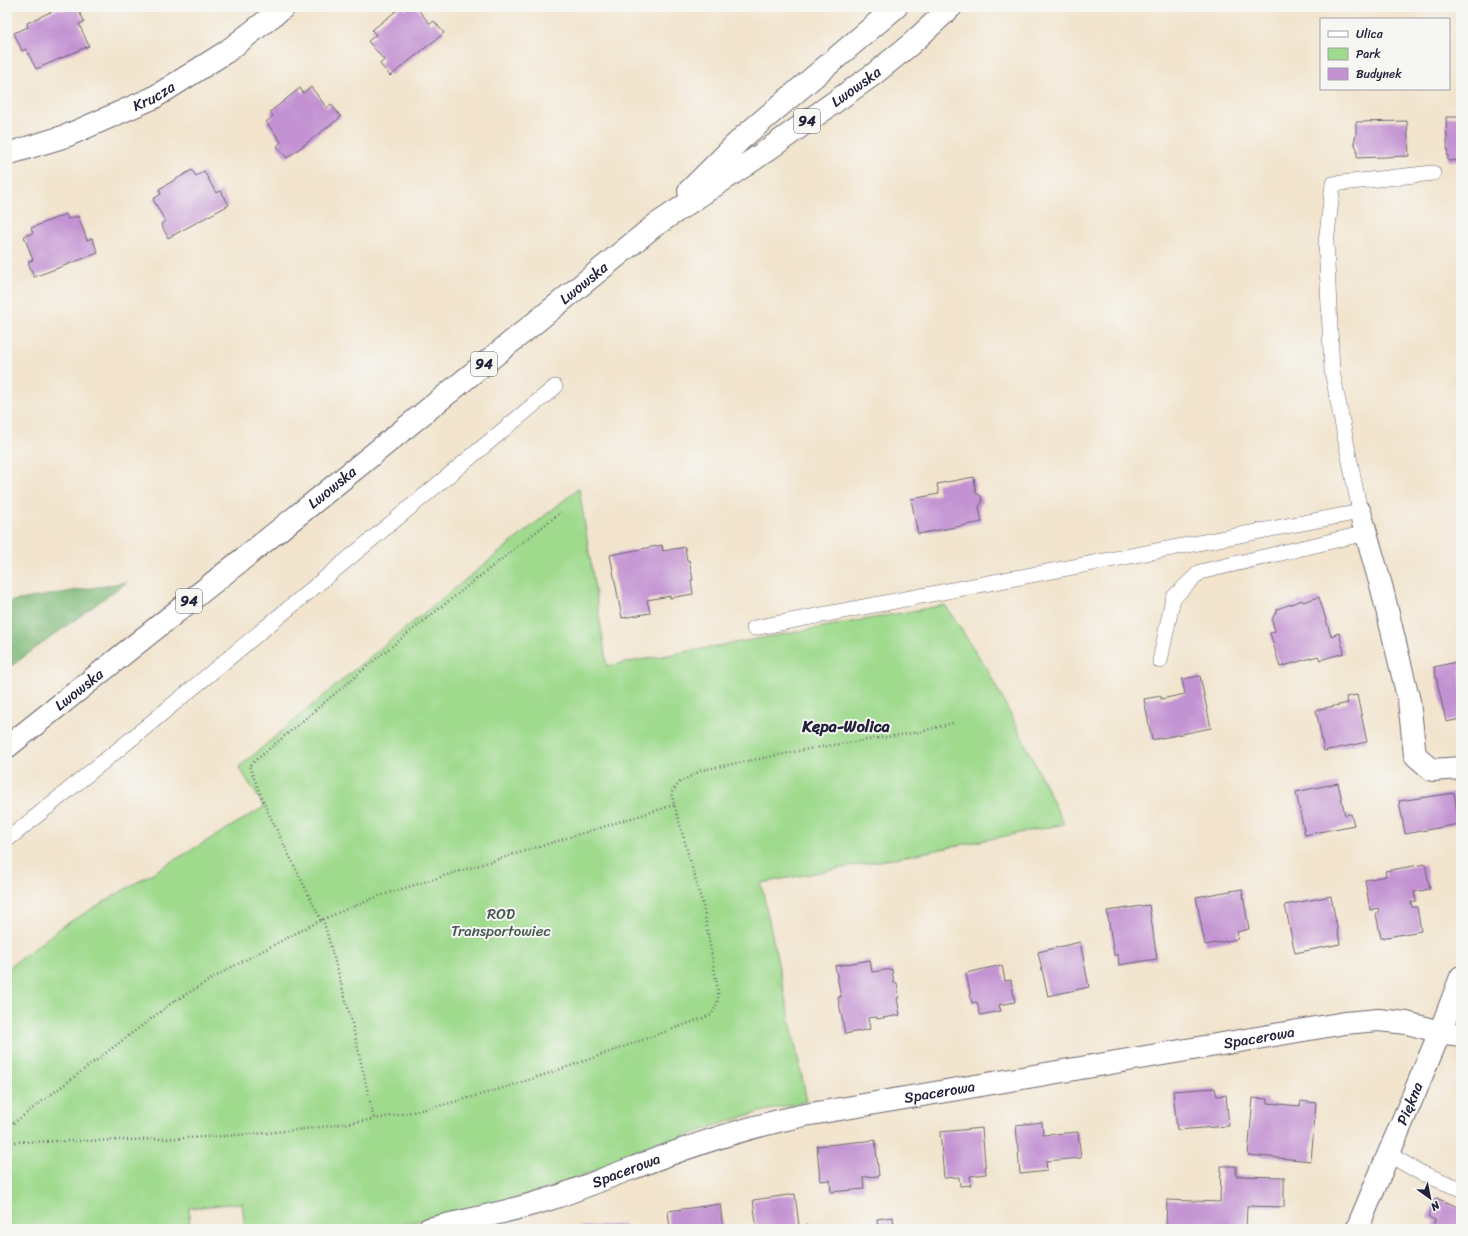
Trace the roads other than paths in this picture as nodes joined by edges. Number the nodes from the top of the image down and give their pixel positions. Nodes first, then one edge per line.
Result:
1 (284, 7) edge
2 (896, 7) edge
3 (951, 7) edge
4 (7, 154) edge
5 (1433, 173) dead end
6 (654, 226) junction
7 (554, 387) dead end
8 (1360, 512) junction
9 (1366, 533) junction
10 (754, 628) dead end
11 (1160, 661) dead end
12 (7, 747) edge
13 (1461, 768) edge
14 (7, 840) edge
15 (1461, 977) edge
16 (1440, 1032) junction
17 (1461, 1035) edge
18 (1388, 1154) junction
19 (1461, 1189) edge
20 (429, 1229) edge
21 (1357, 1229) edge

1 - 4 street, Krucza
2 - 6 street, Lwowska / 94
3 - 6 street, Lwowska / 94
5 - 8 lane
6 - 12 street, Lwowska / 94
7 - 14 lane
8 - 9 street
8 - 10 lane
9 - 11 lane
9 - 13 street
15 - 16 street, Piękna
16 - 17 street, Spacerowa
16 - 18 street, Piękna
16 - 20 street, Spacerowa
18 - 19 lane
18 - 21 street, Piękna

